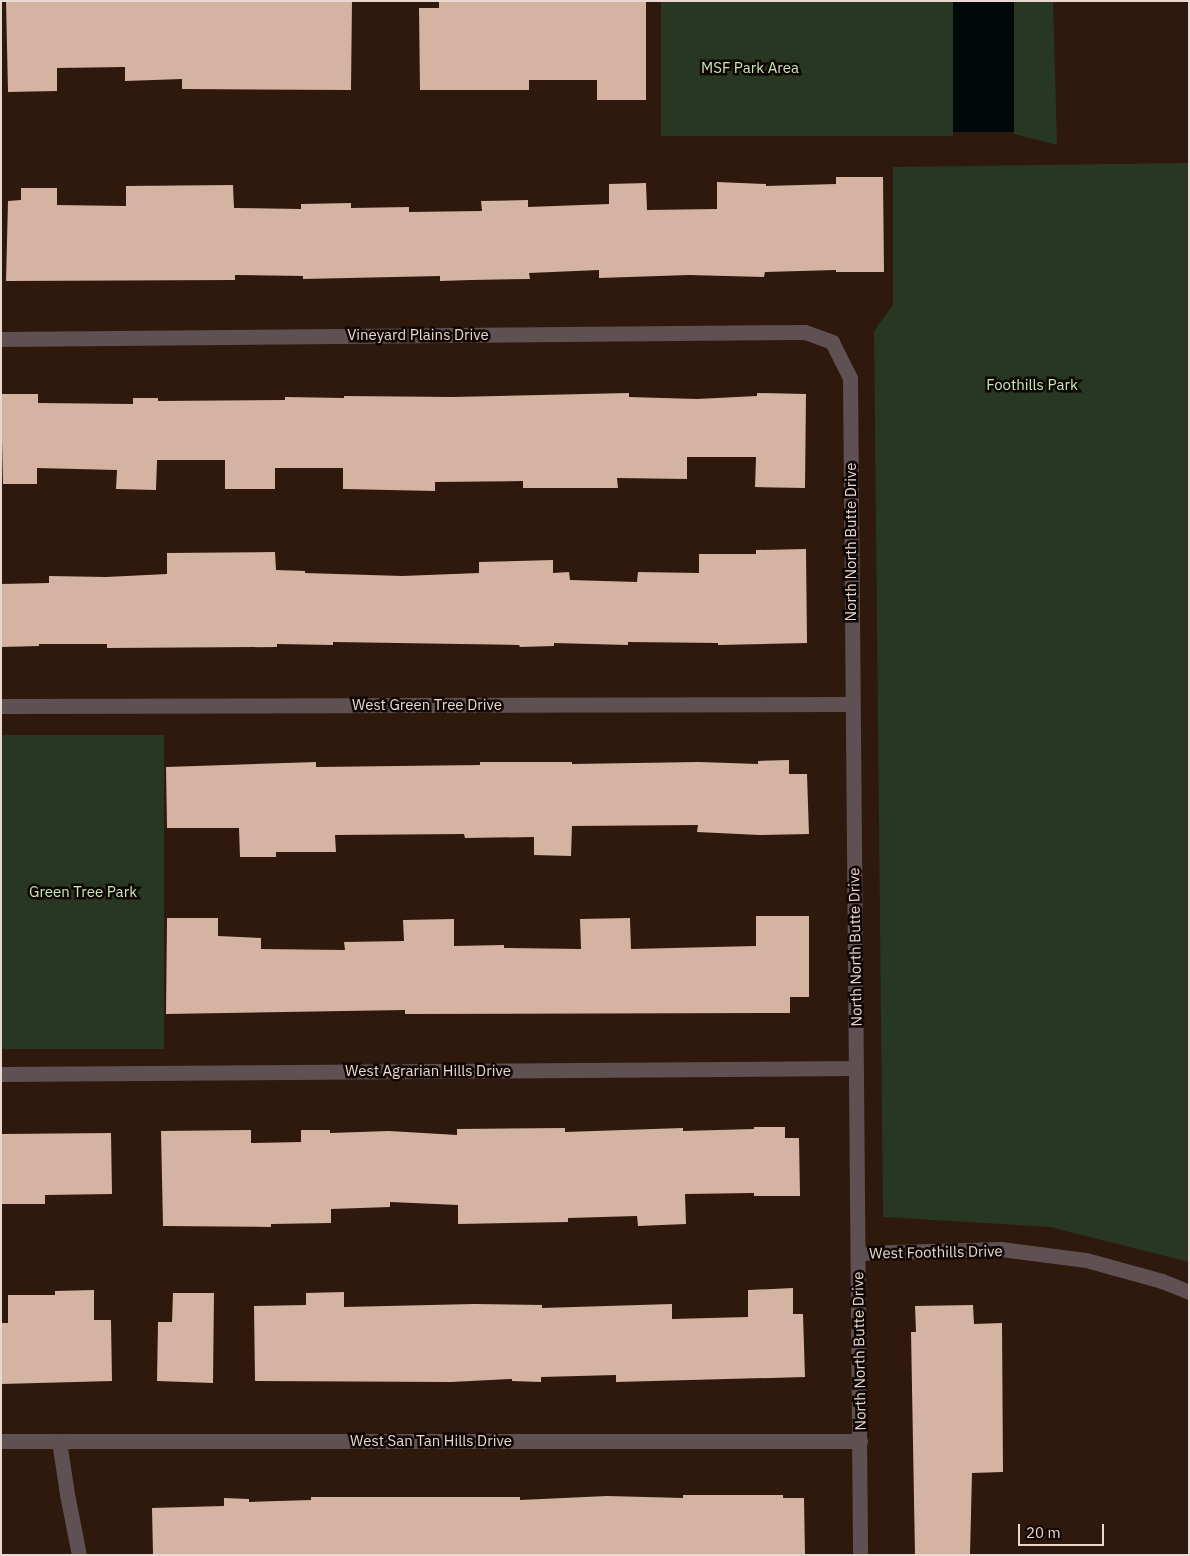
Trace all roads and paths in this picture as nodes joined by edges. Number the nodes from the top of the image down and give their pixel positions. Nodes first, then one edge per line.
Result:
1 (1, 339) edge
2 (832, 342) joint
3 (852, 704) junction
4 (1, 706) edge
5 (856, 1068) junction
6 (1, 1074) edge
7 (858, 1253) junction
8 (1189, 1292) edge
9 (1, 1441) edge
10 (59, 1441) junction
11 (860, 1441) junction
12 (79, 1555) edge
13 (860, 1555) edge

1 - 2 street, Vineyard Plains Drive
2 - 3 street, North North Butte Drive
3 - 4 street, West Green Tree Drive
3 - 5 street, North North Butte Drive
5 - 6 street, West Agrarian Hills Drive
5 - 7 street, North North Butte Drive
7 - 8 street, West Foothills Drive
7 - 11 street, North North Butte Drive
9 - 10 street, West San Tan Hills Drive
10 - 11 street, West San Tan Hills Drive
10 - 12 street
11 - 13 street, North North Butte Drive

